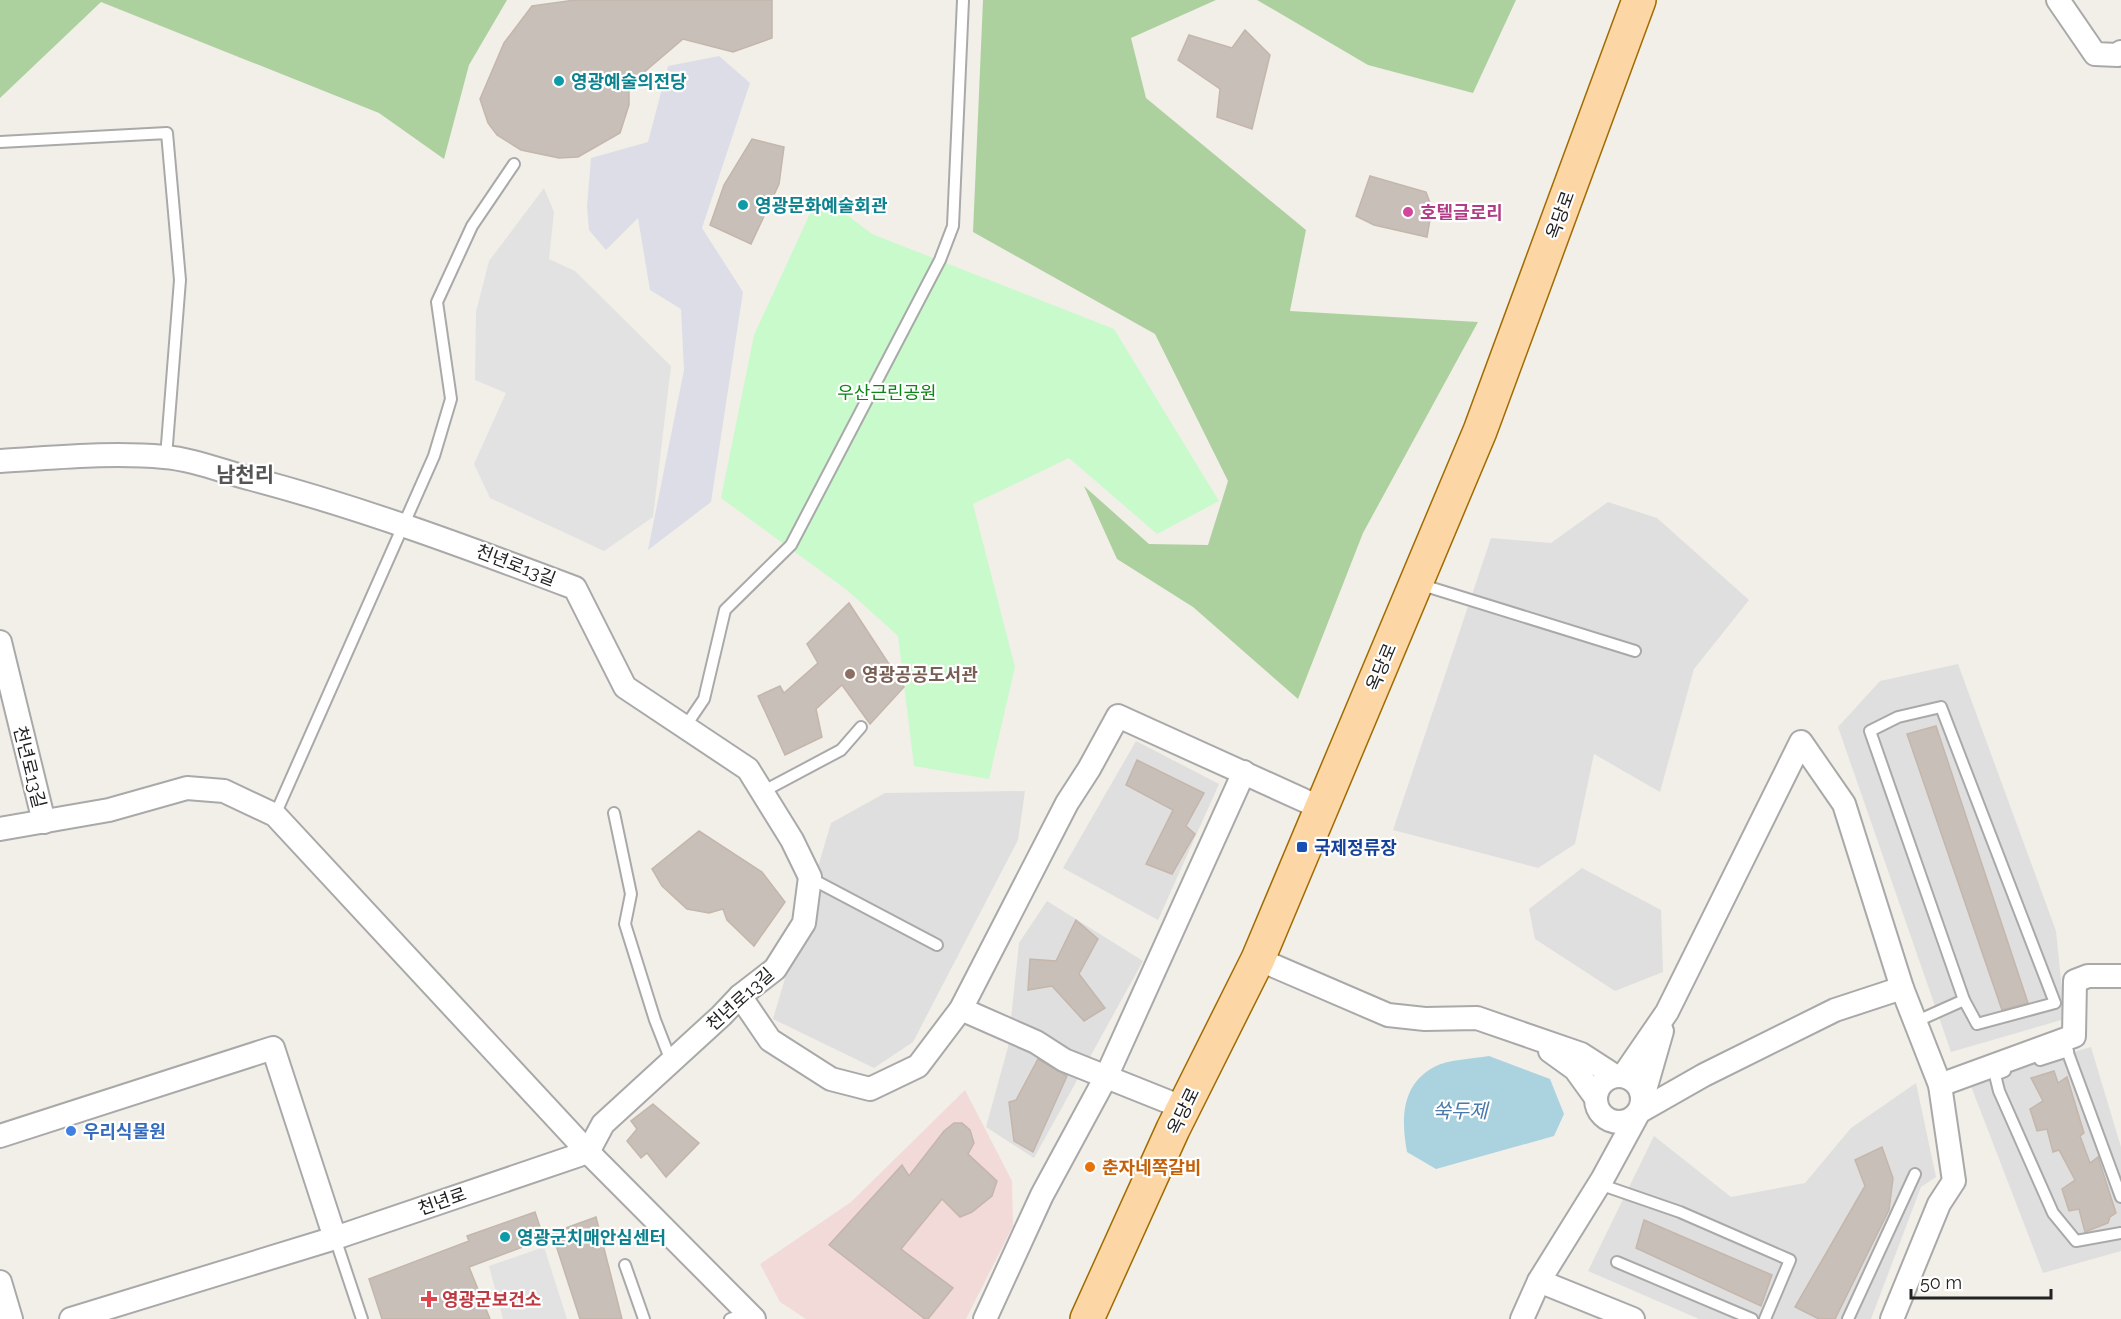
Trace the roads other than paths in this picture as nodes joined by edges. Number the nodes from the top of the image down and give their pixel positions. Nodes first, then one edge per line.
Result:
1 (963, 0) edge
2 (1640, 0) edge
3 (2058, 0) edge
4 (2121, 52) edge
5 (0, 142) edge
6 (514, 164) dead end
7 (166, 457) junction
8 (0, 461) edge
9 (404, 528) junction
10 (1416, 583) junction
11 (0, 642) edge
12 (1635, 651) dead end
13 (685, 727) junction
14 (861, 727) dead end
15 (1244, 772) junction
16 (762, 792) junction
17 (1321, 808) junction
18 (614, 813) dead end
19 (275, 815) junction
20 (44, 822) junction
21 (0, 830) edge
22 (810, 878) junction
23 (937, 945) dead end
24 (1258, 958) junction
25 (2121, 976) edge
26 (1902, 988) junction
27 (740, 996) junction
28 (1964, 1000) junction
29 (961, 1010) junction
30 (1667, 1012) junction
31 (1915, 1022) junction
32 (1531, 1038) junction
33 (2065, 1045) junction
34 (671, 1061) junction
35 (1995, 1070) junction
36 (1107, 1075) junction
37 (1619, 1076) junction
38 (1940, 1085) junction
39 (1596, 1098) junction
40 (1641, 1104) junction
41 (1184, 1108) junction
42 (1605, 1118) junction
43 (0, 1136) edge
44 (588, 1152) junction
45 (1915, 1174) dead end
46 (1601, 1181) junction
47 (2121, 1197) edge
48 (2121, 1233) edge
49 (335, 1238) junction
50 (1617, 1262) dead end
51 (625, 1264) dead end
52 (1539, 1281) junction
53 (0, 1282) edge
54 (744, 1317) edge
55 (11, 1319) edge
56 (71, 1319) edge
57 (362, 1319) edge
58 (644, 1319) edge
59 (985, 1319) edge
60 (1087, 1319) edge
61 (1522, 1319) edge
62 (1633, 1319) edge
63 (1752, 1319) edge
64 (1765, 1319) edge
65 (1848, 1319) edge
66 (1892, 1319) edge

1 - 13 lane
2 - 10 main road, 옥당로
3 - 4 street
5 - 7 lane
6 - 9 lane
7 - 8 street, 천년로13길
7 - 9 street, 천년로13길
9 - 13 street, 천년로13길
9 - 19 lane
10 - 12 lane
10 - 17 main road, 옥당로
11 - 20 street, 천년로13길
13 - 16 street, 천년로13길
14 - 16 lane
15 - 17 street
15 - 29 street
15 - 36 street
16 - 22 street, 천년로13길
17 - 24 main road, 옥당로
18 - 34 lane
19 - 20 street, 천년로13길
19 - 44 street, 천년로13길
20 - 21 street, 천년로13길
22 - 23 lane
22 - 27 street, 천년로13길
24 - 32 street
24 - 41 main road, 옥당로
25 - 33 street
26 - 30 street
26 - 31 street
26 - 40 street
27 - 29 street
27 - 34 street, 천년로13길
28 - 28 lane
28 - 31 lane
29 - 36 street
30 - 37 street
30 - 40 street
31 - 38 street
32 - 37 street
32 - 39 street
33 - 35 street
33 - 47 lane
34 - 44 street, 천년로13길
35 - 38 street
35 - 48 lane
36 - 41 street
36 - 59 street
37 - 39 street
37 - 40 street
38 - 66 street
39 - 42 street
40 - 42 street
40 - 46 street
41 - 60 main road, 옥당로
42 - 46 street
43 - 49 street
44 - 49 street, 천년로
44 - 54 street
45 - 65 lane
46 - 52 street
46 - 64 lane
49 - 56 street, 천년로
49 - 57 lane
50 - 63 lane
51 - 58 lane
52 - 61 street
52 - 62 street
53 - 55 street

